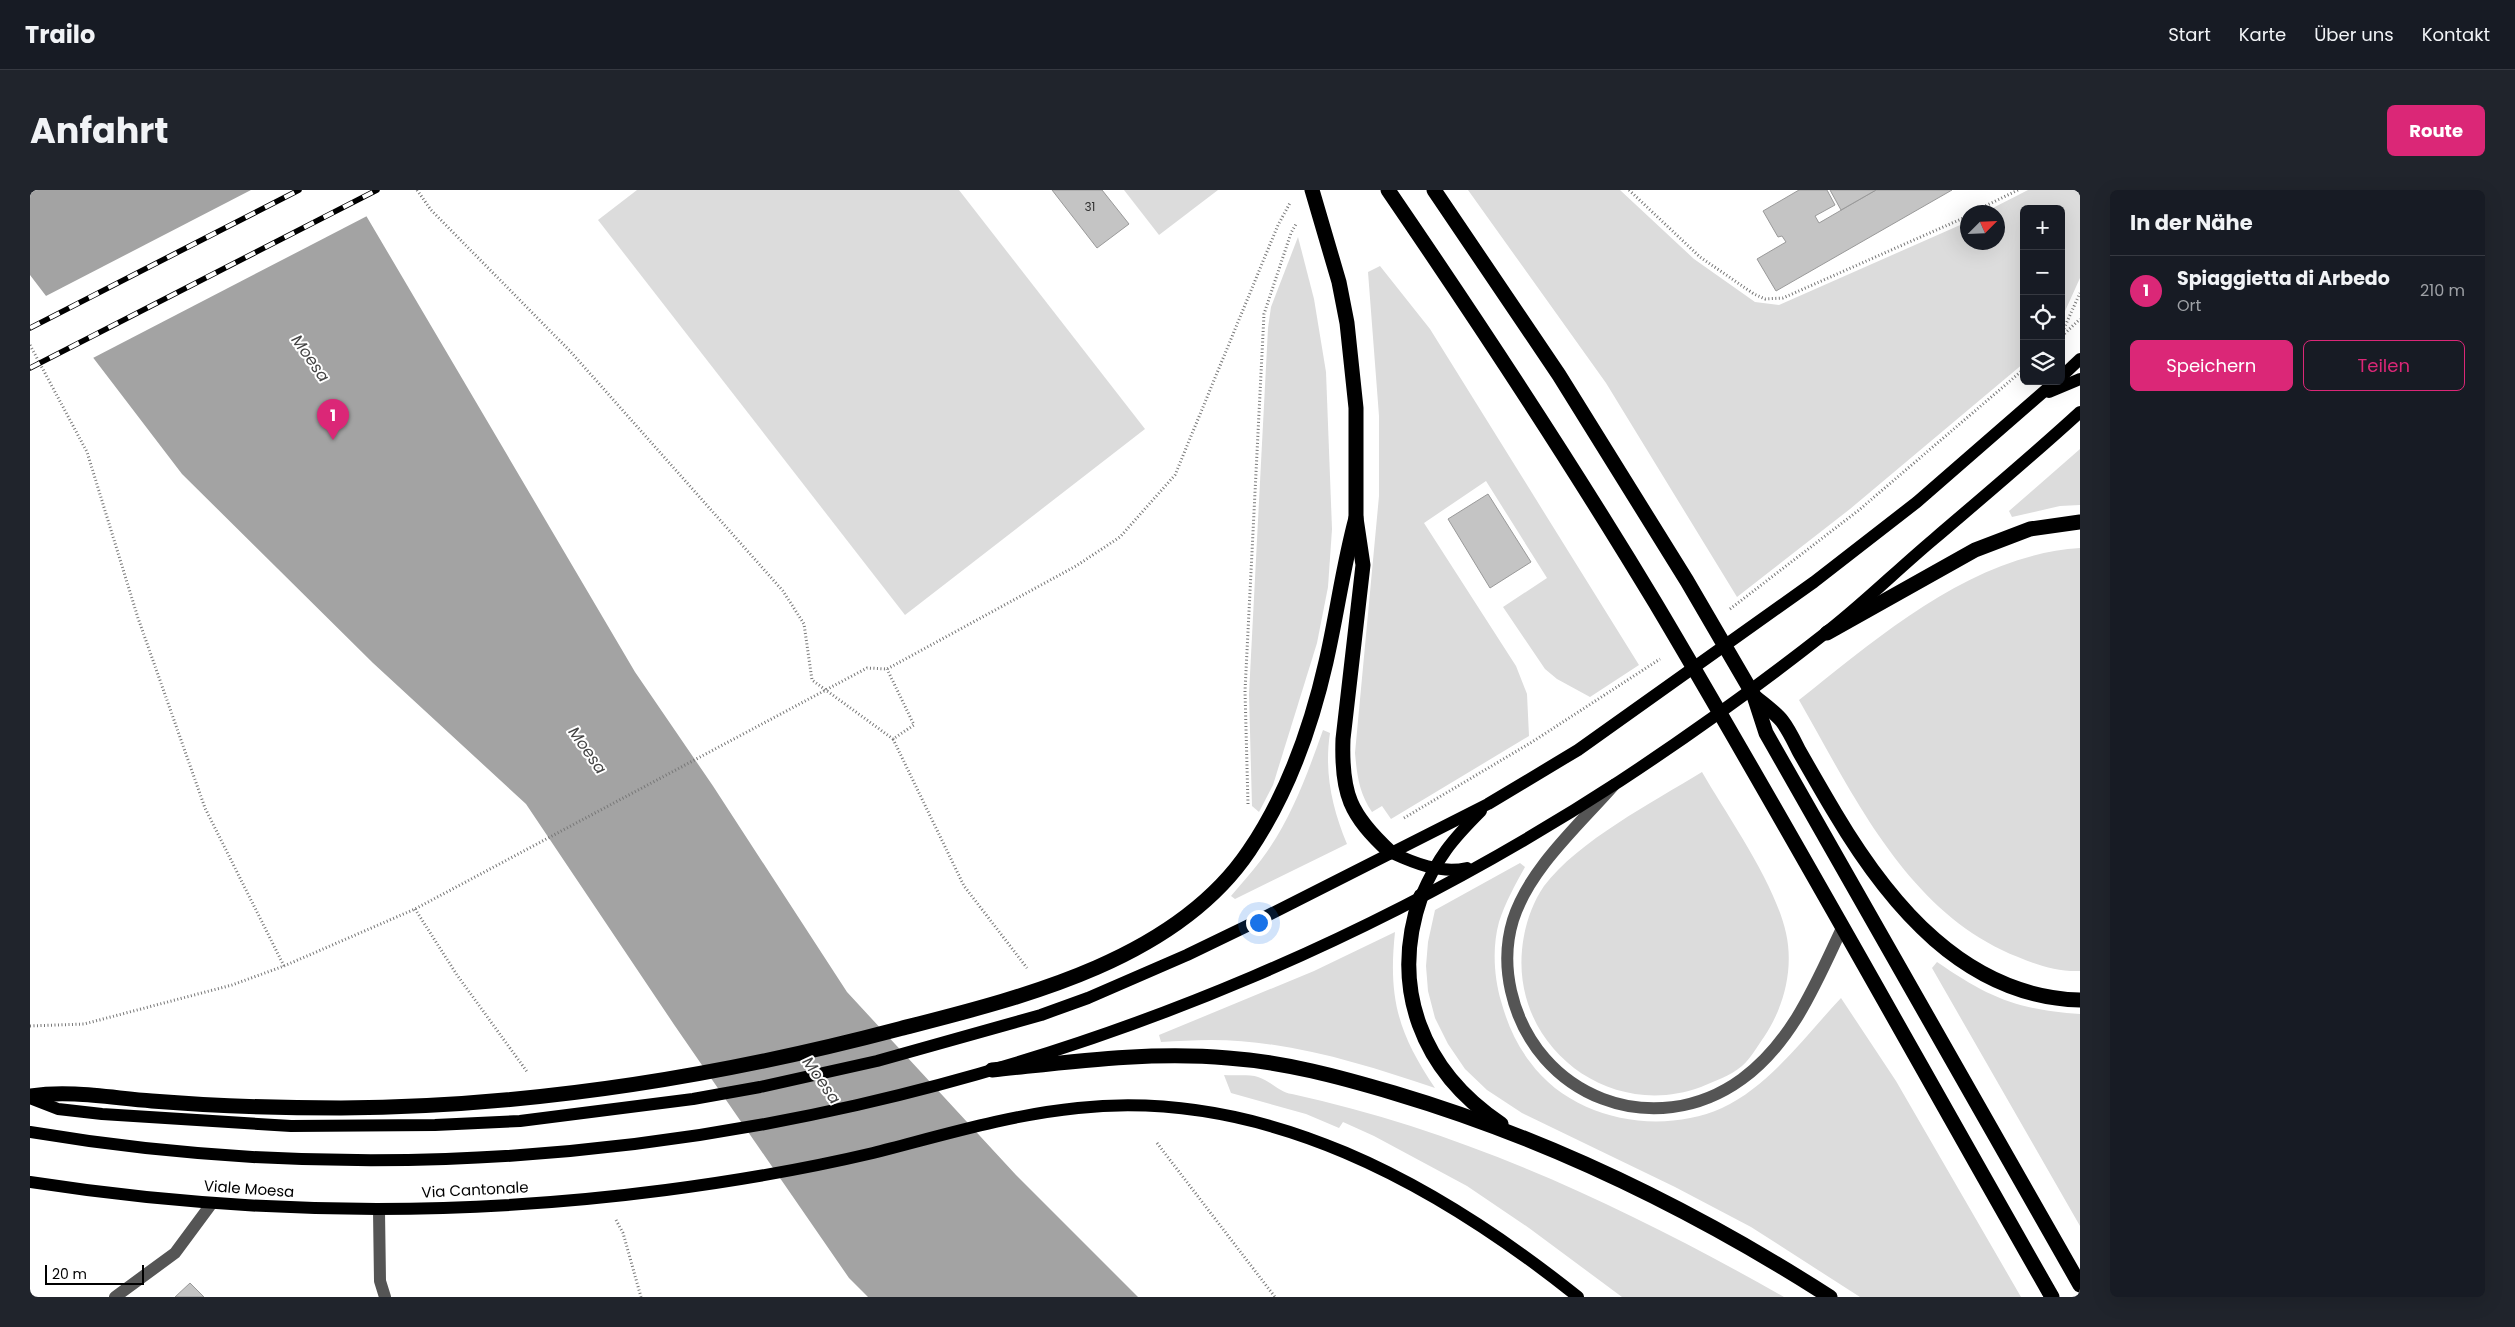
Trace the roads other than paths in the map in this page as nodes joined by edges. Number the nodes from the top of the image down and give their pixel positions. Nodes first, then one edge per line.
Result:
1 (1312, 190) edge
2 (1388, 190) edge
3 (1434, 190) edge
4 (2080, 359) edge
5 (2065, 373) edge
6 (2080, 380) edge
7 (2052, 385) edge
8 (2040, 396) junction
9 (2080, 412) edge
10 (1356, 518) junction
11 (2080, 522) edge
12 (1827, 633) junction
13 (1754, 696) junction
14 (1616, 784) junction
15 (1488, 804) junction
16 (1390, 852) junction
17 (1475, 867) junction
18 (1433, 868) junction
19 (1421, 896) junction
20 (1843, 926) junction
21 (2080, 1000) edge
22 (992, 1070) junction
23 (30, 1097) edge
24 (30, 1132) edge
25 (1521, 1138) junction
26 (30, 1182) edge
27 (212, 1204) junction
28 (379, 1211) junction
29 (2080, 1285) edge
30 (115, 1297) edge
31 (385, 1297) edge
32 (1578, 1297) edge
33 (1830, 1297) edge
34 (2052, 1297) edge

1 - 10 highway
2 - 20 highway
3 - 13 highway
4 - 5 main road
6 - 8 main road
7 - 8 main road
8 - 15 main road
9 - 12 main road
10 - 16 highway
10 - 23 highway
11 - 12 highway
12 - 14 main road
13 - 21 highway
13 - 29 highway
14 - 17 main road
14 - 20 street
15 - 16 main road
15 - 18 main road
16 - 18 main road
16 - 23 main road
17 - 18 main road
17 - 19 main road
18 - 19 main road
19 - 22 main road
19 - 25 highway
20 - 34 highway
22 - 24 main road
22 - 25 highway
25 - 33 highway
26 - 27 main road, Viale Moesa
27 - 28 main road, Viale Moesa
27 - 30 street
28 - 31 street
28 - 32 main road, Via Cantonale

